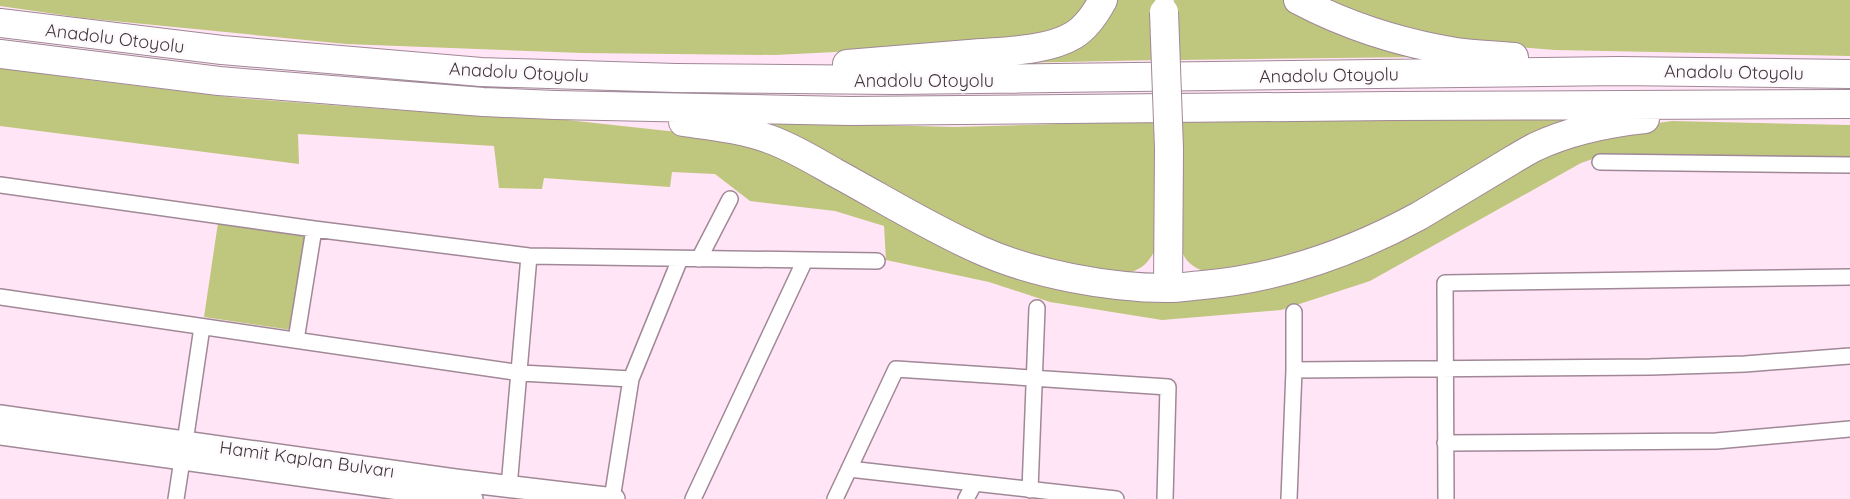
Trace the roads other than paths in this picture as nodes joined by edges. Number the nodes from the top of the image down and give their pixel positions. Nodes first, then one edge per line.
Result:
1 (1103, 0) edge
2 (1298, 0) edge
3 (1164, 6) edge
4 (0, 23) edge
5 (0, 54) edge
6 (1850, 72) edge
7 (676, 78) junction
8 (1798, 103) junction
9 (1850, 104) edge
10 (555, 105) junction
11 (1600, 162) dead end
12 (1850, 164) edge
13 (0, 185) edge
14 (730, 199) dead end
15 (314, 229) junction
16 (530, 256) junction
17 (680, 259) junction
18 (699, 259) junction
19 (805, 260) junction
20 (877, 261) dead end
21 (1850, 277) edge
22 (1168, 288) junction
23 (0, 298) edge
24 (1037, 308) dead end
25 (1294, 312) dead end
26 (202, 327) junction
27 (296, 340) junction
28 (1850, 356) edge
29 (1445, 369) junction
30 (1294, 370) junction
31 (520, 373) junction
32 (1035, 378) junction
33 (631, 379) junction
34 (0, 416) edge
35 (1850, 430) edge
36 (0, 434) edge
37 (1445, 443) junction
38 (184, 451) junction
39 (849, 469) junction
40 (974, 484) junction
41 (509, 487) junction
42 (1030, 490) junction
43 (459, 494) edge
44 (176, 499) edge
45 (612, 499) edge
46 (694, 499) edge
47 (835, 499) edge
48 (966, 499) edge
49 (1116, 499) edge
50 (1165, 499) edge
51 (1290, 499) edge
52 (1446, 499) edge

1 - 7 highway
2 - 6 highway
3 - 22 highway, bridge
4 - 7 highway, Anadolu Otoyolu
5 - 10 highway, Anadolu Otoyolu
6 - 7 highway, Anadolu Otoyolu
8 - 9 highway, Anadolu Otoyolu
8 - 10 highway, Anadolu Otoyolu
8 - 22 highway
10 - 22 highway
11 - 12 street
13 - 15 street
14 - 18 street
15 - 16 street
15 - 27 street
16 - 17 street
16 - 31 street
17 - 18 street
17 - 33 street
18 - 19 street
19 - 20 street
19 - 46 street
21 - 29 street
23 - 26 street
24 - 32 street
25 - 30 street
26 - 27 street
26 - 38 street
27 - 31 street
28 - 29 street
29 - 30 street
29 - 37 street
30 - 51 street
31 - 33 street
31 - 41 street
32 - 39 street
32 - 42 street
32 - 50 street
33 - 45 street
34 - 38 main road, Hamit Kaplan Bulvarı
35 - 37 street
36 - 38 main road, Hamit Kaplan Bulvarı
37 - 52 street
38 - 43 main road, Hamit Kaplan Bulvarı
38 - 44 street
39 - 40 street
39 - 47 street
40 - 42 street
40 - 48 street
41 - 43 main road, Hamit Kaplan Bulvarı
41 - 45 main road, Hamit Kaplan Bulvarı
42 - 49 street

